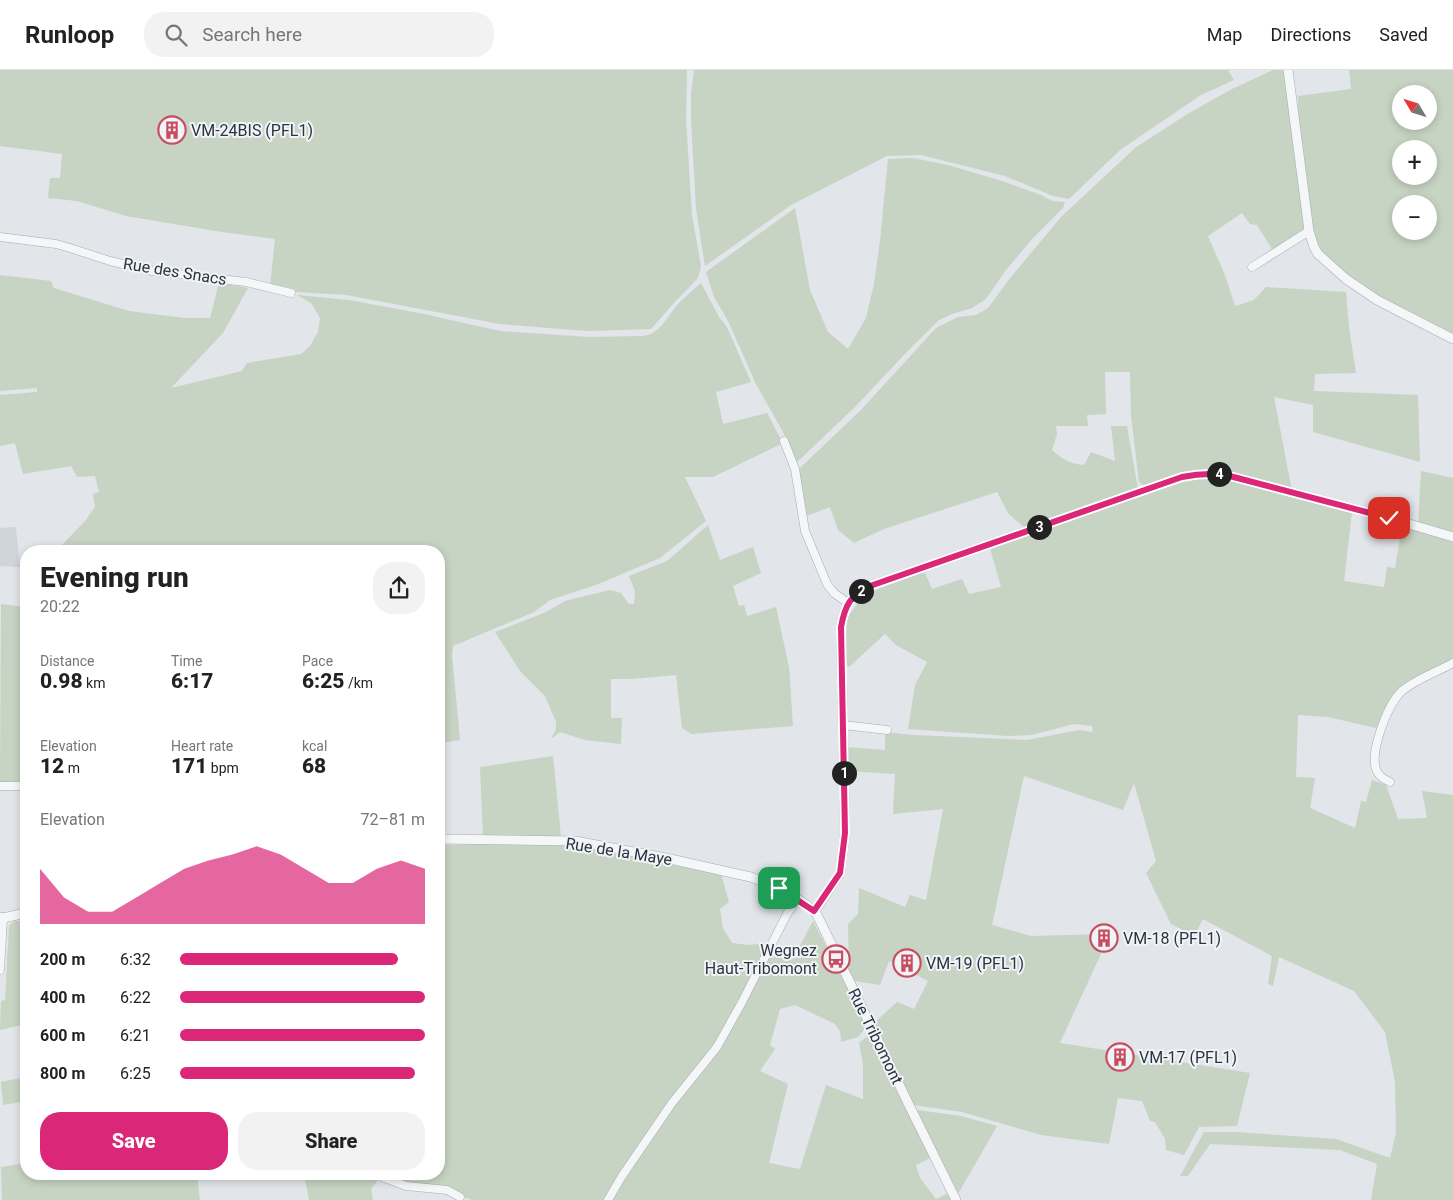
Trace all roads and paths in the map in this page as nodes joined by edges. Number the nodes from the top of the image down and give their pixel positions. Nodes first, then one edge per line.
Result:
1 (1288, 70) edge
2 (1309, 231) junction
3 (0, 237) edge
4 (1252, 267) dead end
5 (291, 293) dead end
6 (1453, 339) edge
7 (784, 441) dead end
8 (1453, 537) edge
9 (848, 603) junction
10 (1453, 663) edge
11 (843, 725) junction
12 (886, 730) dead end
13 (1390, 782) dead end
14 (0, 786) edge
15 (20, 786) edge
16 (445, 839) edge
17 (797, 899) junction
18 (814, 911) junction
19 (20, 914) edge
20 (2, 918) edge
21 (0, 970) edge
22 (390, 1180) edge
23 (460, 1196) dead end
24 (608, 1200) edge
25 (956, 1200) edge

1 - 2 street
2 - 4 street
2 - 6 street
3 - 5 street, Rue des Snacs
7 - 9 street
8 - 9 street
9 - 11 street
10 - 13 street
11 - 12 street
11 - 18 street
14 - 15 street
16 - 17 street, Rue de la Maye
17 - 18 street, Rue de la Maye
17 - 24 street
18 - 25 street, Rue Tribomont
19 - 20 street
20 - 21 street
22 - 23 street

